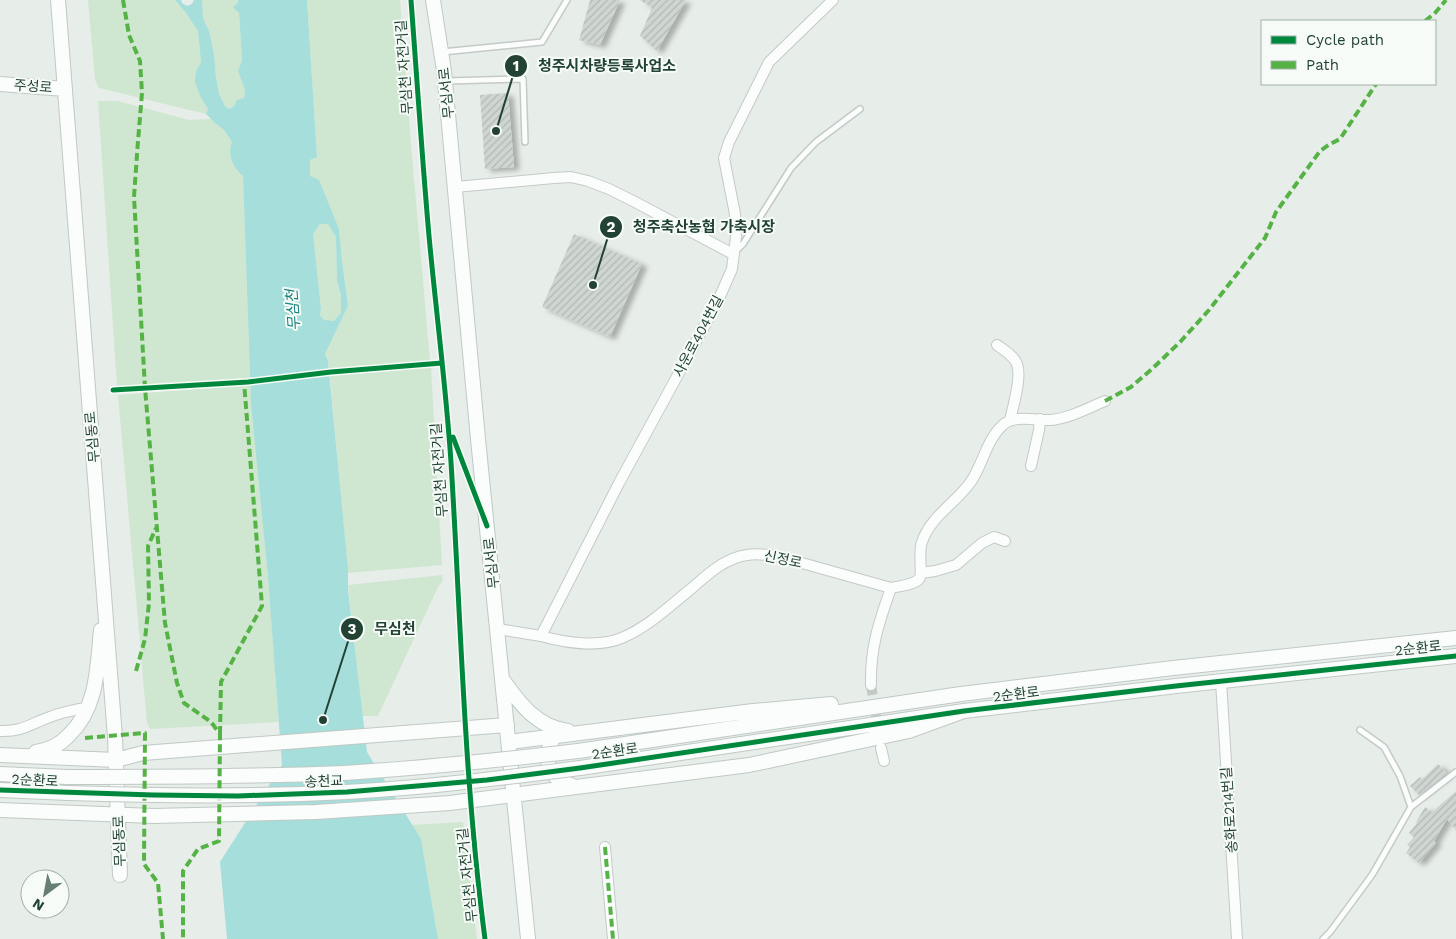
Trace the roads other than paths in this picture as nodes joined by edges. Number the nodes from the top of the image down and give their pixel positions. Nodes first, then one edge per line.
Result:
1 (58, 0) edge
2 (433, 0) edge
3 (567, 0) edge
4 (833, 0) edge
5 (441, 52) junction
6 (445, 81) junction
7 (0, 84) edge
8 (65, 89) junction
9 (860, 109) dead end
10 (525, 142) dead end
11 (455, 187) junction
12 (733, 254) junction
13 (997, 345) dead end
14 (1105, 401) dead end
15 (1040, 419) junction
16 (1010, 420) junction
17 (1031, 466) dead end
18 (1005, 541) dead end
19 (921, 573) junction
20 (891, 588) junction
21 (104, 593) junction
22 (498, 629) junction
23 (541, 636) junction
24 (1456, 638) edge
25 (1456, 656) edge
26 (503, 680) junction
27 (1221, 681) junction
28 (871, 685) tunnel mouth
29 (997, 689) junction
30 (89, 707) junction
31 (964, 711) junction
32 (507, 725) junction
33 (1360, 730) dead end
34 (0, 731) edge
35 (584, 733) junction
36 (558, 736) junction
37 (509, 742) junction
38 (881, 748) dead end
39 (578, 751) joint
40 (0, 755) edge
41 (116, 760) junction
42 (884, 761) dead end
43 (580, 768) joint
44 (1456, 772) edge
45 (0, 774) edge
46 (68, 777) joint
47 (575, 787) junction
48 (0, 790) edge
49 (68, 793) joint
50 (514, 795) junction
51 (1411, 807) junction
52 (0, 810) edge
53 (118, 814) junction
54 (606, 847) dead end
55 (120, 875) dead end
56 (528, 939) edge
57 (613, 939) edge
58 (1237, 939) edge
59 (1323, 939) edge

1 - 8 street, 무심동로
2 - 5 street, 무심서로
3 - 5 lane
4 - 12 street, 사운로404번길
5 - 6 street, 무심서로
6 - 10 lane
6 - 11 street, 무심서로
7 - 8 street, 주성로
8 - 21 street, 무심동로
9 - 12 lane
11 - 12 street
11 - 22 street, 무심서로
12 - 23 street, 사운로404번길
13 - 16 street
14 - 15 street
15 - 16 street
15 - 17 street
16 - 19 street
18 - 19 street
19 - 20 street
20 - 23 street, 신정로
20 - 28 street
21 - 30 street
21 - 41 street, 무심동로
22 - 23 street
22 - 26 street, 무심서로
24 - 29 street, 2순환로
25 - 27 street, 2순환로
26 - 32 street, 무심서로
26 - 35 street
27 - 31 street, 2순환로
27 - 58 street, 송화로214번길
29 - 35 street
29 - 39 street, 2순환로
30 - 34 street
30 - 40 street
31 - 43 street, 2순환로
31 - 47 street
32 - 37 street, 무심서로
32 - 41 street
33 - 51 lane
35 - 36 street
36 - 37 street
36 - 47 street
37 - 50 street, 무심서로
38 - 42 street
39 - 46 street, 송천교, bridge
40 - 41 street
41 - 53 street, 무심동로
43 - 49 street, 송천교, bridge
44 - 51 lane
45 - 46 street, 2순환로
47 - 50 street
48 - 49 street, 2순환로
50 - 53 street
50 - 56 street, 무심서로
51 - 59 lane
52 - 53 street
53 - 55 street, 무심동로
54 - 57 street

